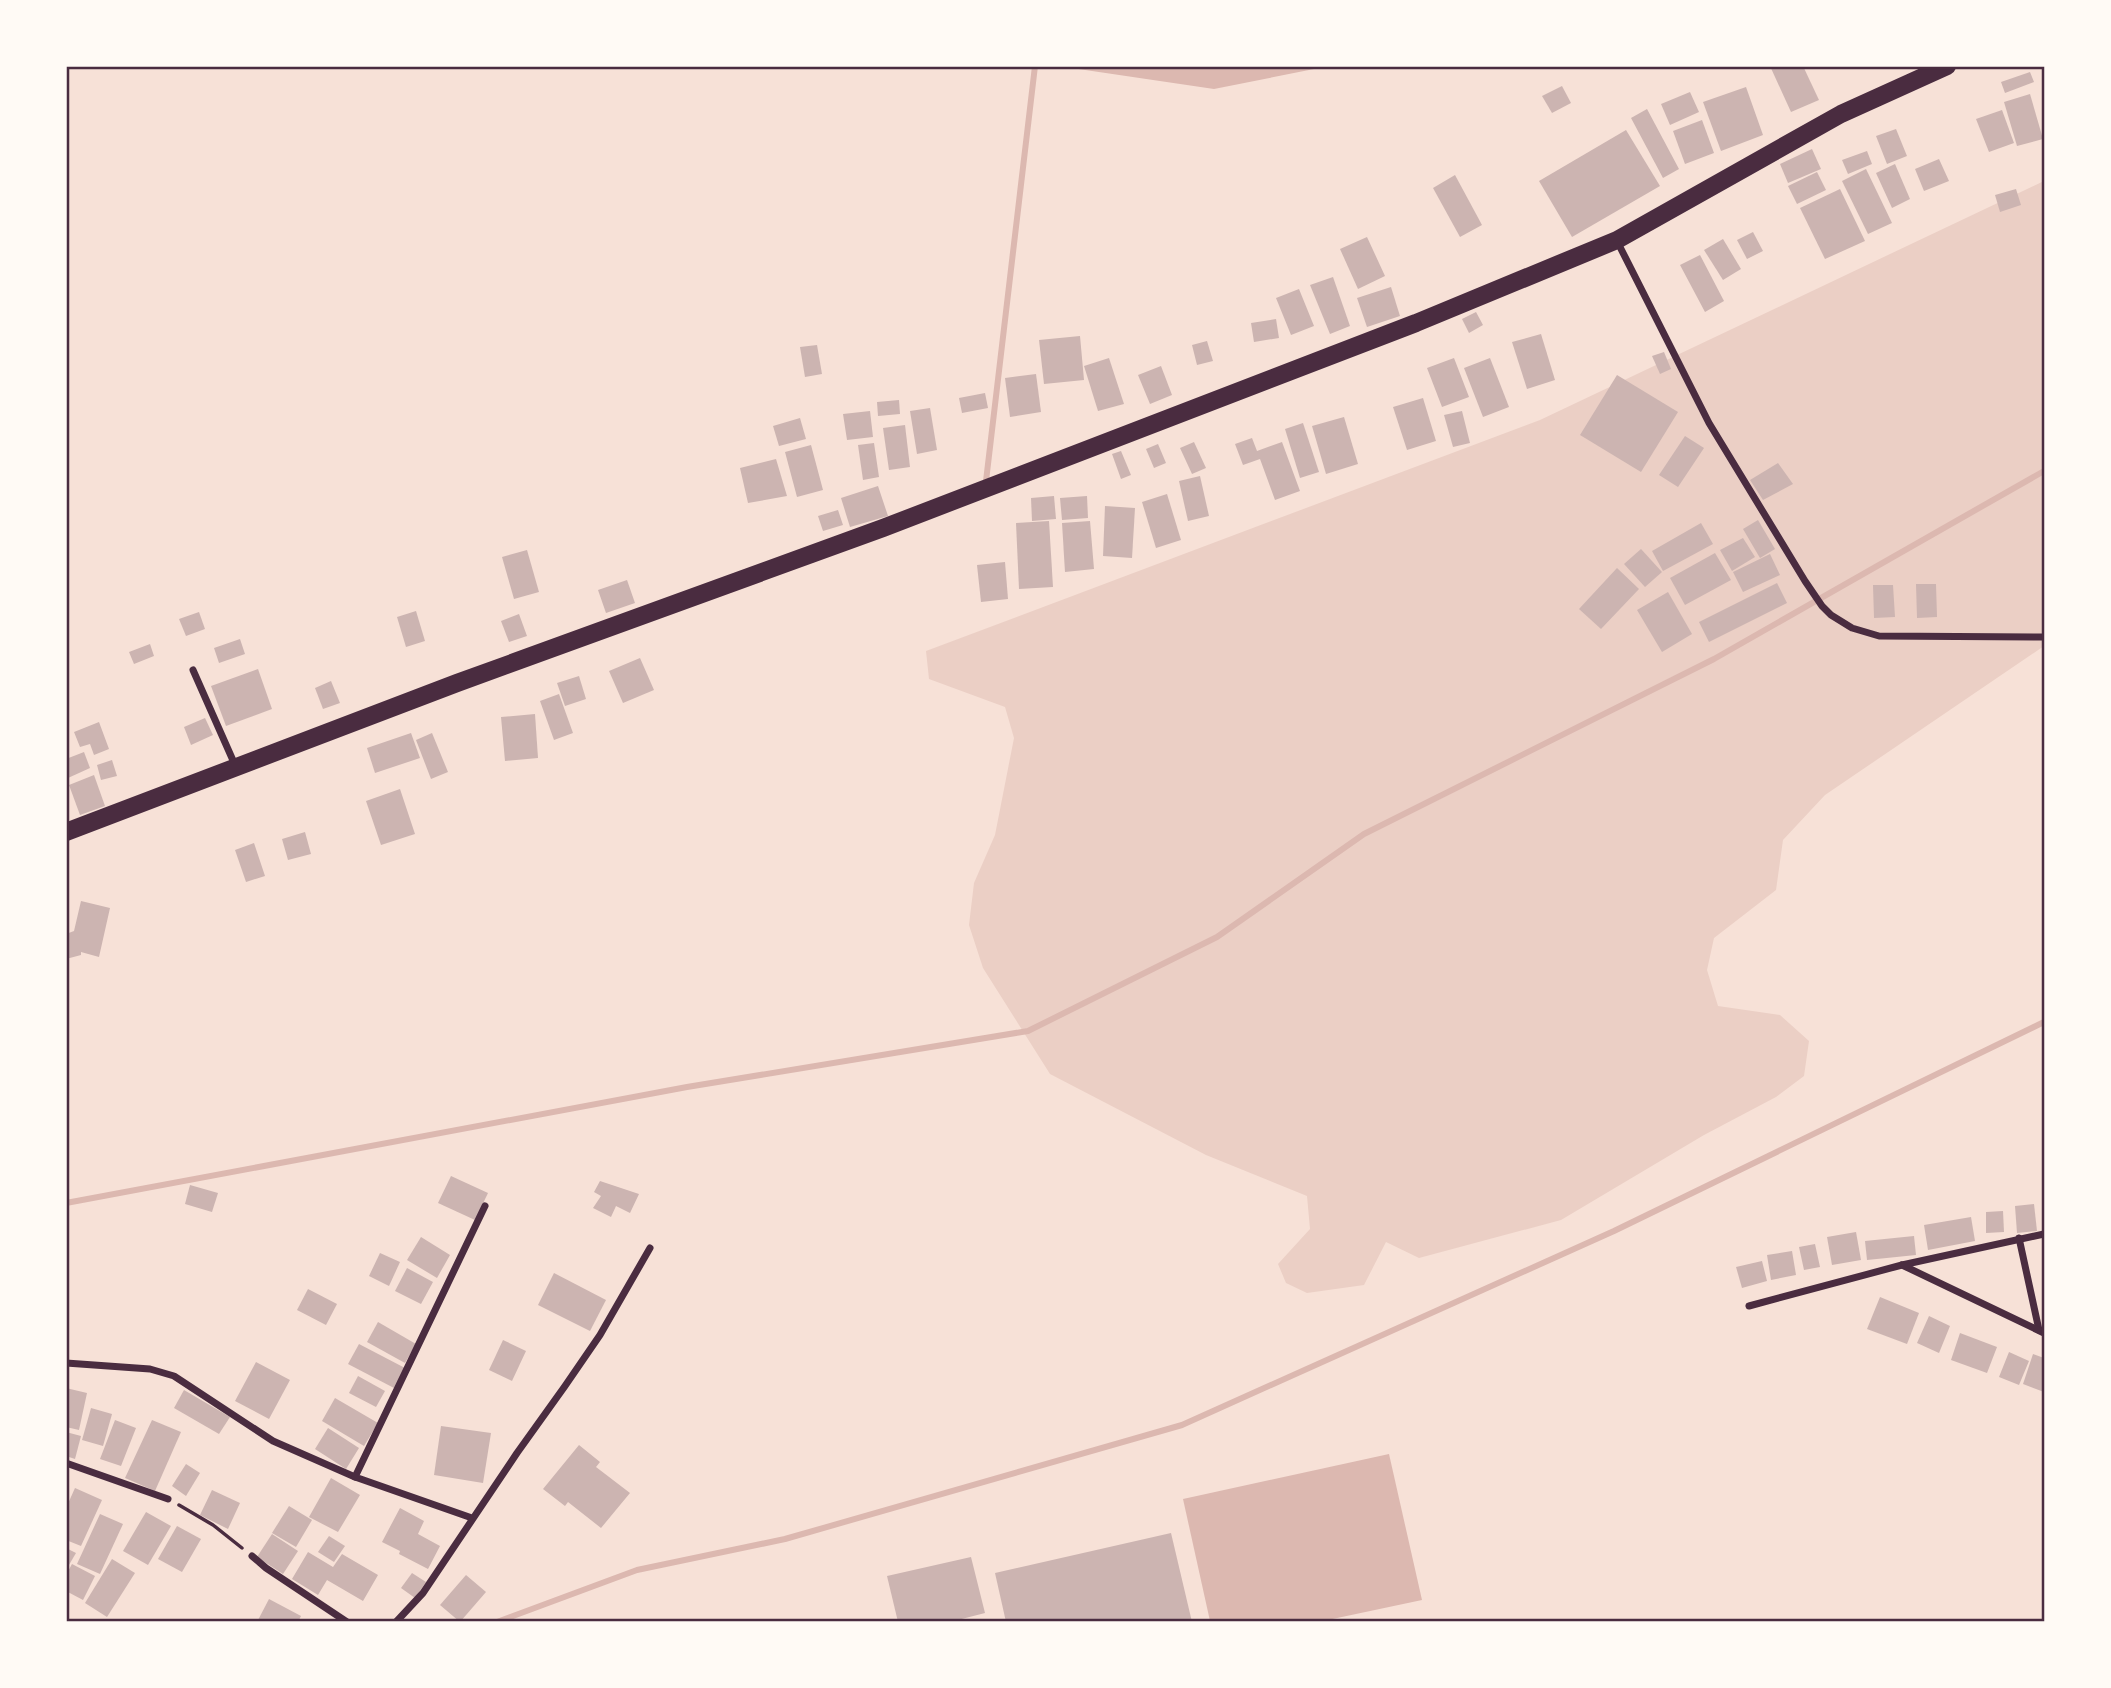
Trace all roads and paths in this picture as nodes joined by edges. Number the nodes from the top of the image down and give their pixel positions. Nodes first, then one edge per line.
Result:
1 (1947, 66) edge
2 (1617, 240) junction
3 (2045, 637) edge
4 (193, 670) dead end
5 (235, 766) junction
6 (66, 831) edge
7 (485, 1206) dead end
8 (2045, 1234) edge
9 (2019, 1238) junction
10 (650, 1248) dead end
11 (1902, 1265) junction
12 (1749, 1307) dead end
13 (2042, 1332) edge
14 (66, 1363) edge
15 (66, 1463) edge
16 (355, 1478) junction
17 (168, 1500) joint
18 (472, 1518) junction
19 (252, 1556) joint
20 (347, 1622) edge
21 (396, 1622) edge

1 - 2 main road
2 - 3 street
2 - 5 main road
4 - 5 street
5 - 6 main road
7 - 16 street
8 - 9 street
9 - 11 street
9 - 13 street
10 - 18 street
11 - 12 street
11 - 13 street
14 - 16 street
15 - 17 street
16 - 18 street
17 - 19 path
18 - 21 street
19 - 20 street

